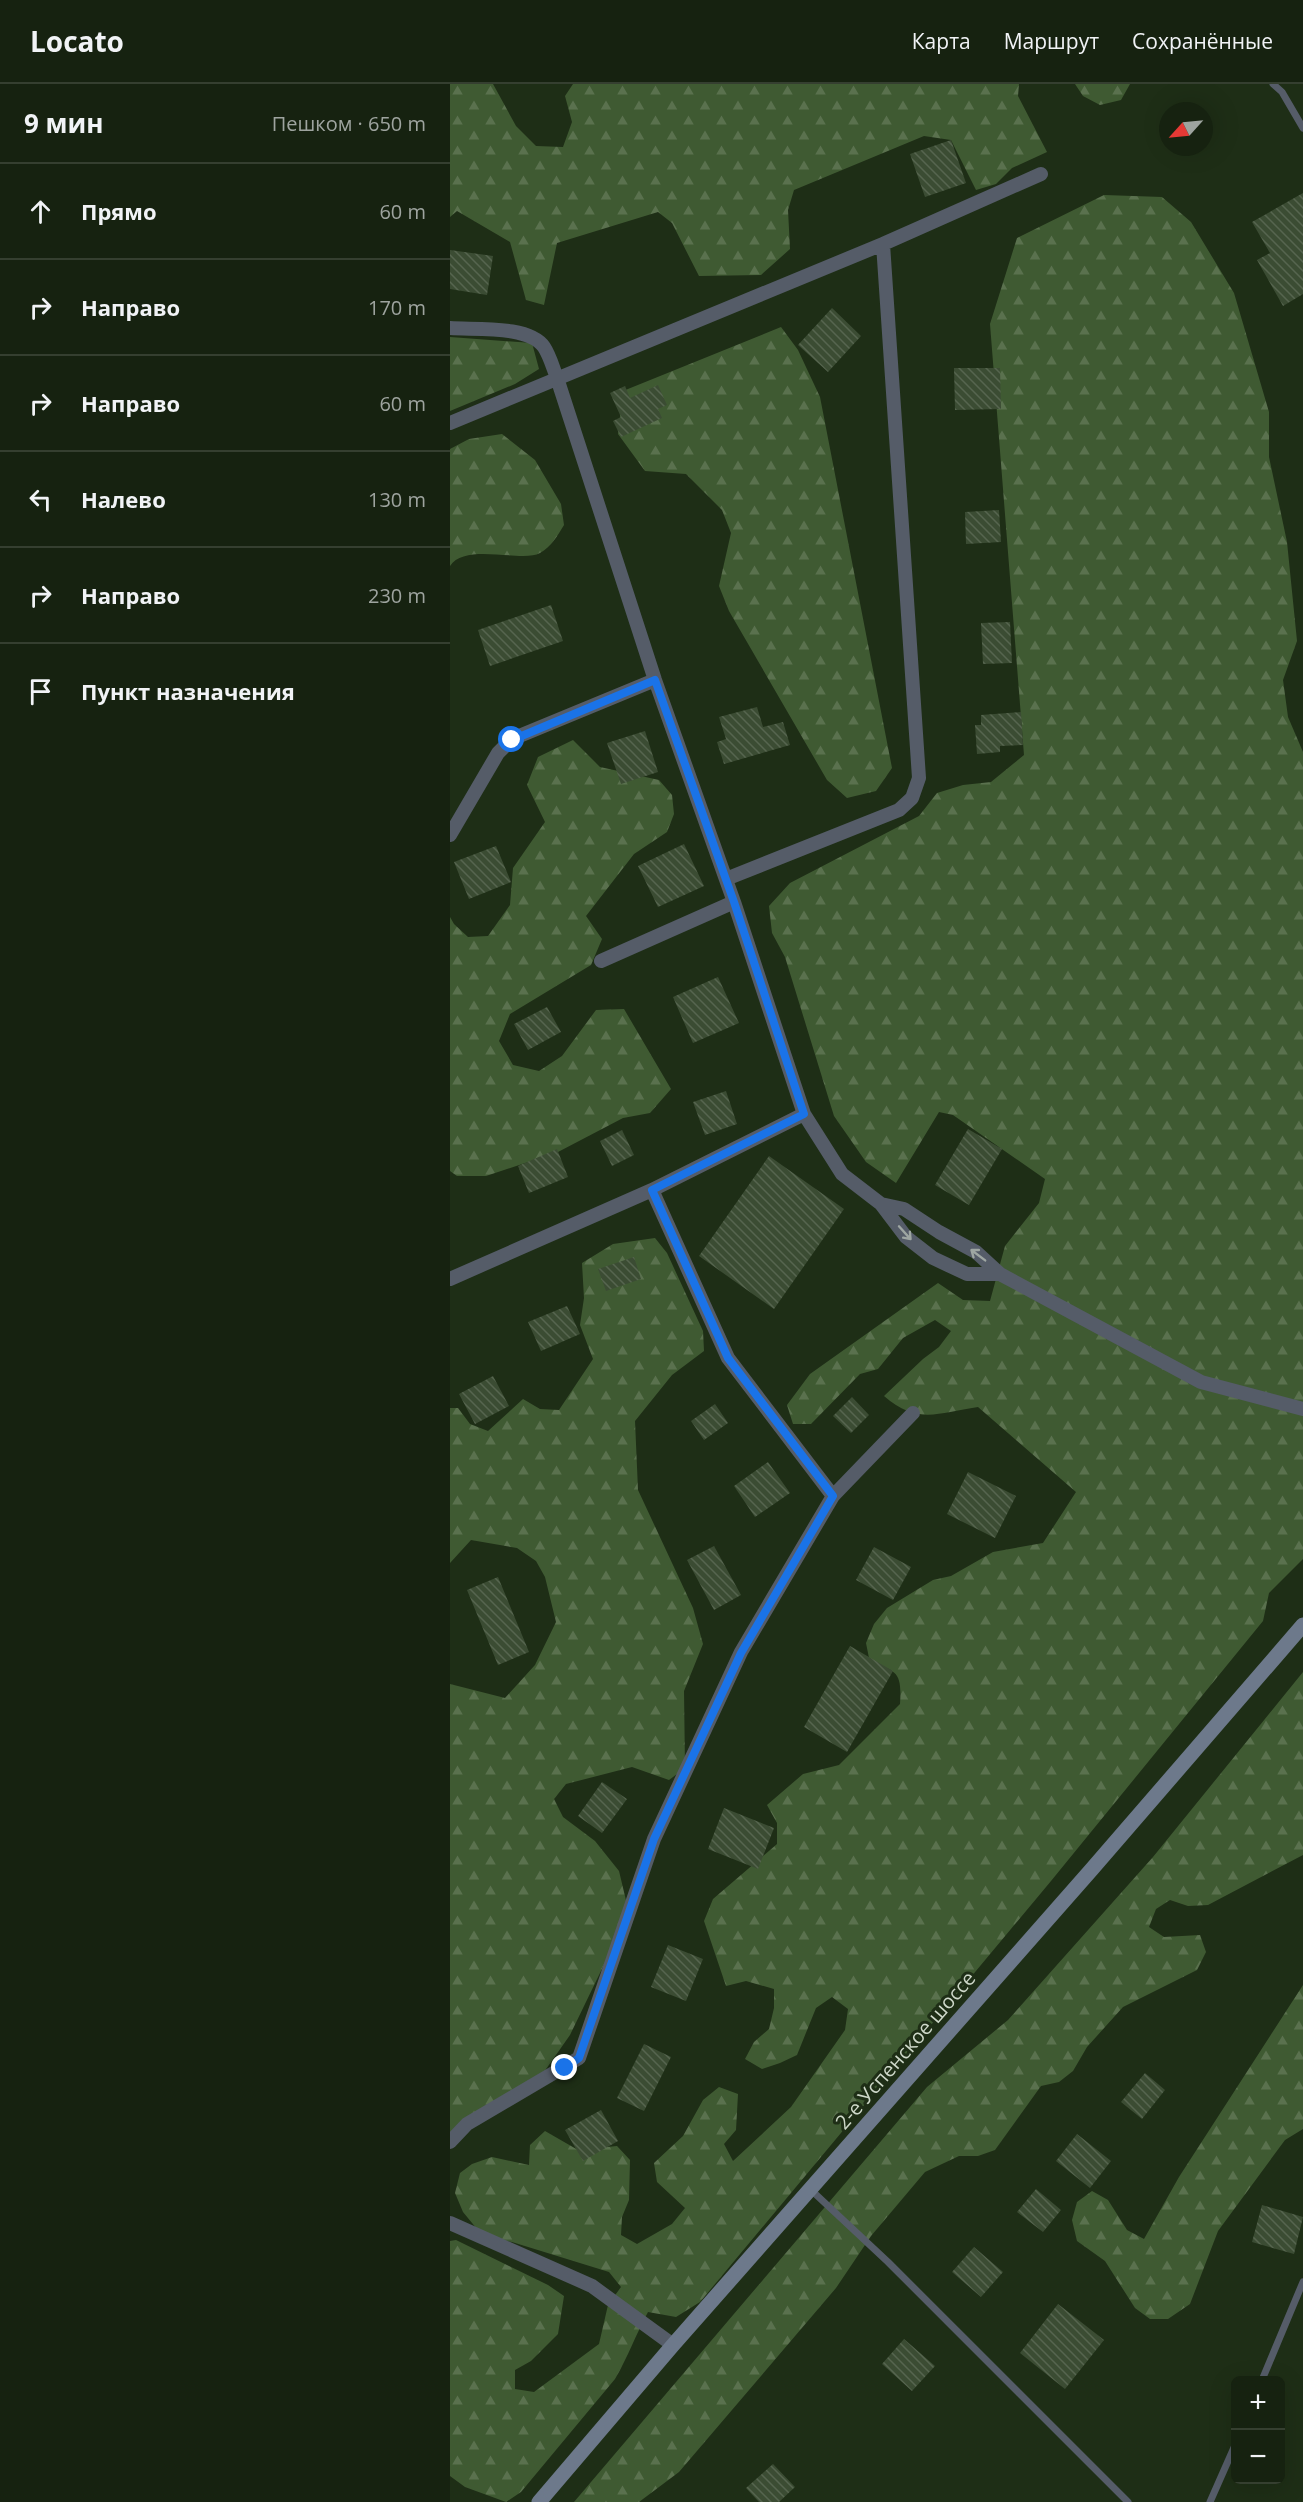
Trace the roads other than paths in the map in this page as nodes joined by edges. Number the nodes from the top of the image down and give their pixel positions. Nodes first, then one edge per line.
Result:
1 (1274, 84) edge
2 (1303, 128) edge
3 (1041, 174) dead end
4 (883, 244) junction
5 (450, 328) edge
6 (557, 378) junction
7 (450, 423) edge
8 (655, 680) junction
9 (450, 835) edge
10 (726, 879) junction
11 (734, 902) junction
12 (601, 961) dead end
13 (804, 1114) junction
14 (652, 1190) junction
15 (881, 1204) junction
16 (1000, 1274) junction
17 (450, 1279) edge
18 (1303, 1409) edge
19 (913, 1413) dead end
20 (833, 1496) junction
21 (1303, 1625) edge
22 (450, 2142) edge
23 (810, 2189) junction
24 (450, 2223) edge
25 (1303, 2282) edge
26 (673, 2345) junction
27 (1264, 2376) edge
28 (1231, 2454) edge
29 (539, 2502) edge
30 (1128, 2502) edge
31 (1210, 2502) edge

1 - 2 lane
3 - 4 street
4 - 6 street
4 - 10 street
5 - 6 street
6 - 7 street
6 - 8 street
8 - 9 street
8 - 10 street
10 - 11 street
11 - 12 street
11 - 13 street
13 - 14 street
13 - 15 street
14 - 17 street
14 - 20 street
16 -> 15 street
15 -> 16 street
16 - 18 street
19 - 20 street
20 - 22 street
21 - 23 main road, 2-е Успенское шоссе
23 - 26 main road, 2-е Успенское шоссе
23 - 30 lane
24 - 26 street
25 - 27 lane
26 - 29 main road, 2-е Успенское шоссе
28 - 31 lane

